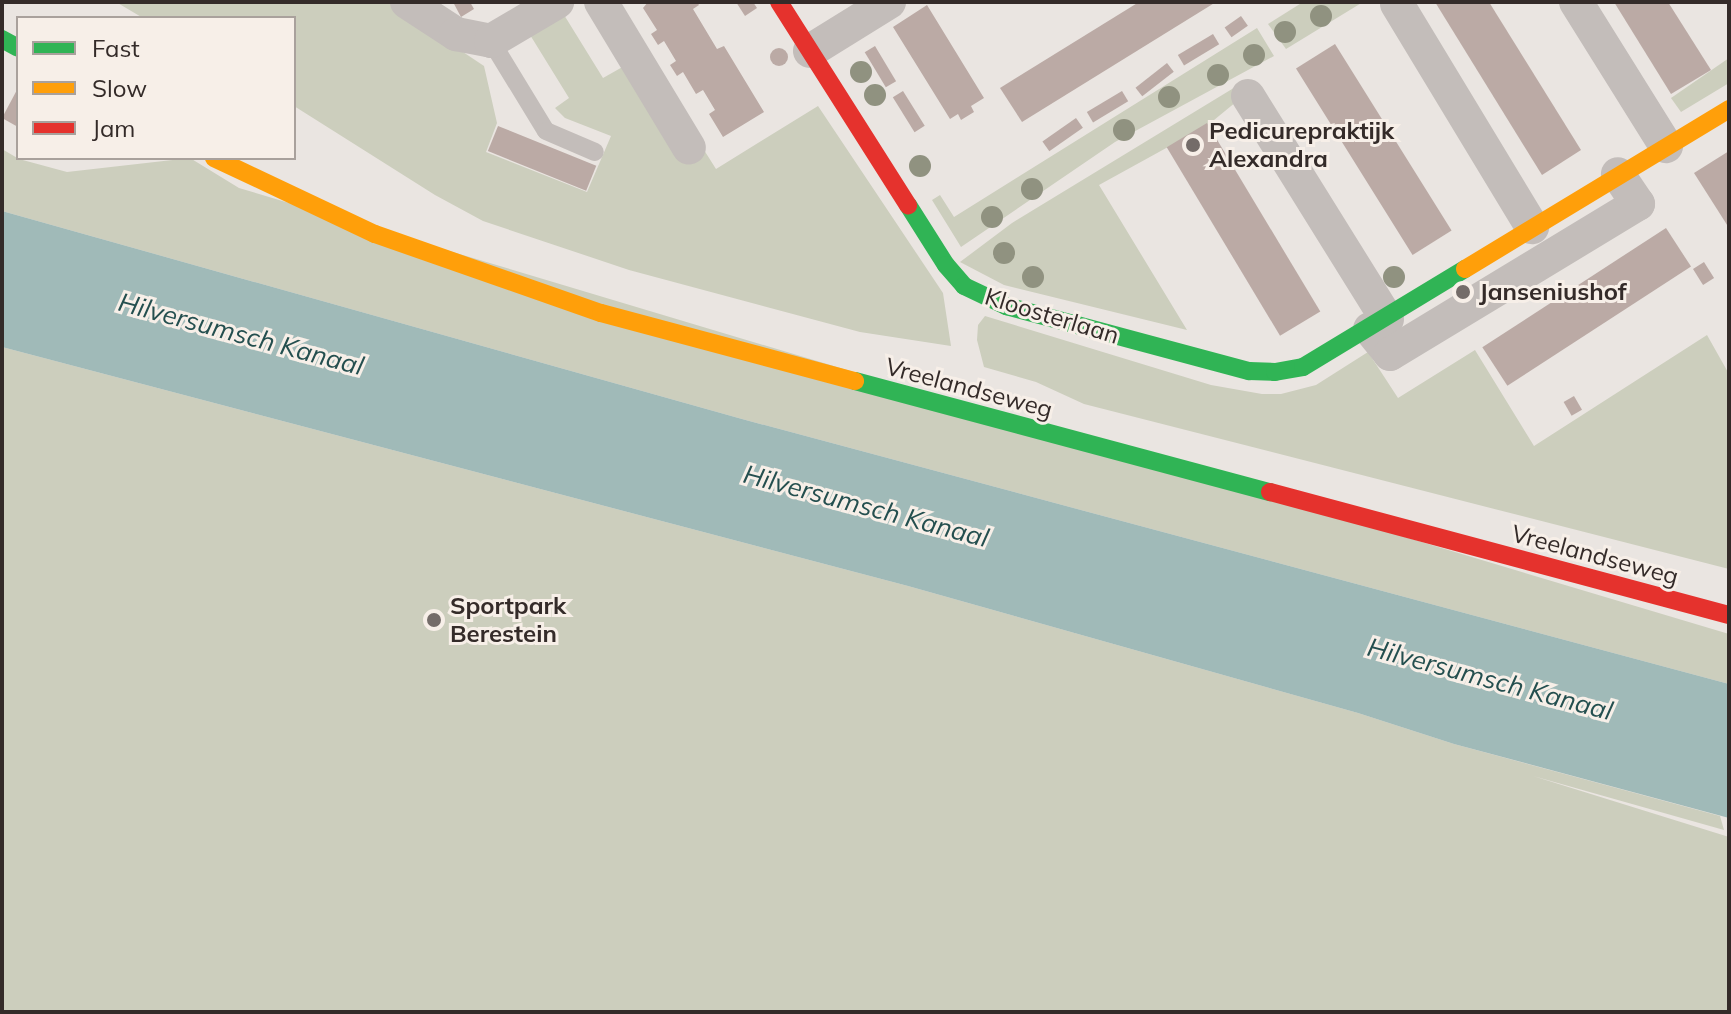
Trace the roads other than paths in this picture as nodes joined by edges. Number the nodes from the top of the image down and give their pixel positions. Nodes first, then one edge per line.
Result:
1 (407, 2) edge
2 (557, 2) edge
3 (601, 2) edge
4 (779, 2) edge
5 (889, 2) edge
6 (1576, 2) edge
7 (1397, 4) dead end
8 (491, 41) junction
9 (810, 51) junction
10 (1248, 96) dead end
11 (1729, 109) edge
12 (1666, 146) junction
13 (689, 148) dead end
14 (595, 152) dead end
15 (218, 160) edge
16 (1618, 174) junction
17 (1532, 227) junction
18 (1378, 324) junction
19 (1729, 615) edge

1 - 8 street
2 - 8 street
3 - 13 street
4 - 9 main road, Kloosterlaan
5 - 9 street
6 - 12 street
7 - 17 street
8 - 14 lane
9 - 18 main road, Kloosterlaan
10 - 18 street
11 - 12 main road, Kloosterlaan
12 - 16 main road, Kloosterlaan
15 - 19 main road, Vreelandseweg
16 - 17 main road, Kloosterlaan
16 - 18 street
17 - 18 main road, Kloosterlaan

